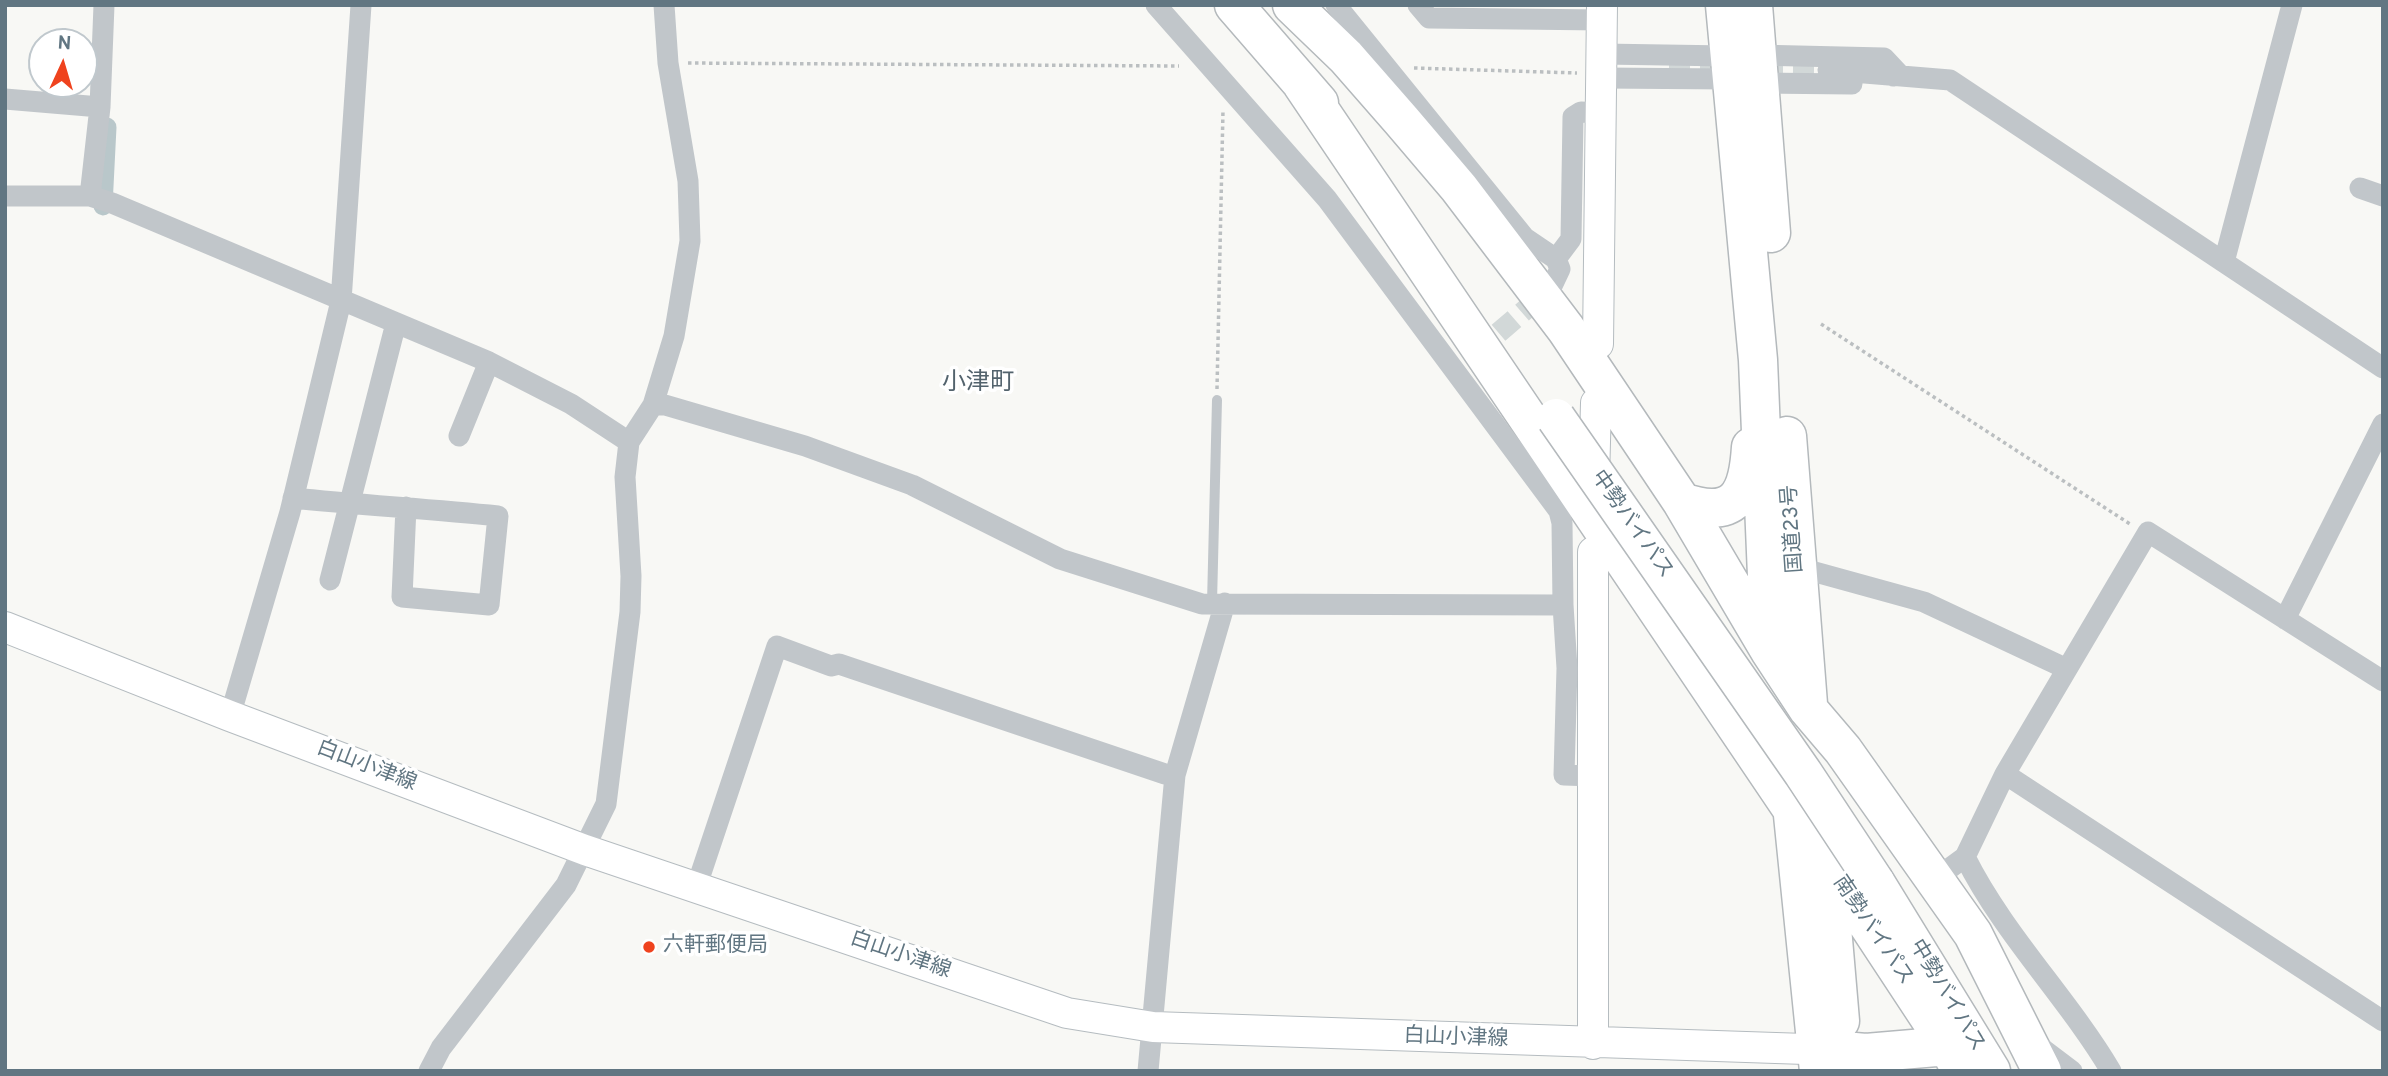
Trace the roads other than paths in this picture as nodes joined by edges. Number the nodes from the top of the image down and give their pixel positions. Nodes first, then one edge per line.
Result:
1 (104, 5) edge
2 (361, 5) edge
3 (664, 5) edge
4 (1156, 5) edge
5 (1234, 5) edge
6 (1292, 5) edge
7 (1336, 5) edge
8 (1418, 5) edge
9 (1724, 5) edge
10 (1753, 5) edge
11 (2292, 5) edge
12 (1602, 13) edge
13 (1602, 66) junction
14 (1670, 68) tunnel mouth
15 (1743, 68) junction
16 (1828, 70) tunnel mouth
17 (1899, 74) junction
18 (1303, 84) junction
19 (5, 99) edge
20 (100, 107) junction
21 (1601, 113) junction
22 (2360, 188) dead end
23 (5, 196) edge
24 (2383, 197) edge
25 (99, 199) junction
26 (1556, 259) junction
27 (2224, 262) junction
28 (1551, 288) tunnel mouth
29 (341, 301) junction
30 (396, 323) junction
31 (1598, 344) dead end
32 (1474, 354) tunnel mouth
33 (1758, 360) junction
34 (489, 362) junction
35 (2383, 368) edge
36 (1456, 371) junction
37 (1217, 400) road end
38 (1596, 403) dead end
39 (653, 405) junction
40 (2383, 425) edge
41 (459, 436) dead end
42 (629, 442) junction
43 (1594, 484) dead end
44 (293, 498) junction
45 (1682, 502) junction
46 (349, 504) junction
47 (406, 507) junction
48 (1593, 552) dead end
49 (330, 580) dead end
50 (1798, 585) junction
51 (1218, 603) junction
52 (1563, 605) junction
53 (2285, 618) junction
54 (5, 627) edge
55 (1770, 652) junction
56 (2067, 669) junction
57 (2383, 681) edge
58 (1808, 709) junction
59 (230, 716) junction
60 (1843, 750) junction
61 (2005, 774) junction
62 (1175, 775) junction
63 (1594, 776) junction
64 (1792, 809) junction
65 (585, 850) junction
66 (1826, 863) junction
67 (1950, 868) junction
68 (696, 888) junction
69 (2383, 1021) edge
70 (1153, 1027) junction
71 (2025, 1036) junction
72 (1592, 1044) junction
73 (1831, 1060) edge
74 (1924, 1060) edge
75 (429, 1071) edge
76 (1148, 1071) edge
77 (1991, 1071) edge
78 (2042, 1071) edge
79 (2072, 1071) edge
80 (2111, 1071) edge

1 - 20 street
2 - 29 street
3 - 39 street
4 - 36 street
5 - 18 highway, 中勢バイパス
6 - 45 highway
7 - 26 street
8 - 12 street
9 - 15 highway, 国道23号
10 - 15 highway, 国道23号
11 - 27 street
12 - 13 main road
13 - 14 street
13 - 15 street
13 - 21 main road
15 - 17 street
15 - 33 highway, 国道23号
15 - 50 highway, 国道23号
16 - 17 street
17 - 27 street
18 - 64 highway, 南勢バイパス
18 - 77 highway, 中勢バイパス, bridge
19 - 20 street
20 - 25 street
21 - 26 street
21 - 31 main road
22 - 24 street
23 - 25 street
25 - 29 street
26 - 28 street
27 - 35 street
29 - 30 street
29 - 44 street
30 - 34 street
30 - 46 street
32 - 36 street
33 - 45 highway
33 - 55 highway, 国道23号
34 - 41 street
34 - 42 street
36 - 52 street
37 - 51 lane
38 - 43 main road
39 - 42 street
39 - 51 street
40 - 53 street
42 - 65 street
44 - 46 street
44 - 59 street
45 - 55 highway
46 - 47 street
46 - 49 street
47 - 47 street
48 - 63 main road
50 - 56 street
50 - 58 highway, 国道23号
50 - 60 highway
51 - 52 street
51 - 62 street
52 - 63 street
53 - 56 street
53 - 57 street
54 - 59 main road, 白山小津線
55 - 58 highway
55 - 64 highway, 国道23号
56 - 61 street
58 - 60 highway
58 - 66 highway, 国道23号
59 - 65 main road, 白山小津線
60 - 67 highway
61 - 67 street
61 - 69 street
62 - 68 street
62 - 70 street
63 - 72 main road
64 - 66 highway, 南勢バイパス
64 - 73 highway, 国道23号
65 - 68 main road, 白山小津線
65 - 75 street
66 - 73 highway, 国道23号
66 - 74 highway, 南勢バイパス
67 - 71 highway
67 - 80 street
68 - 70 main road, 白山小津線
70 - 72 main road, 白山小津線
70 - 76 street
71 - 78 highway
71 - 79 street
72 - 73 main road, 白山小津線
73 - 74 highway

